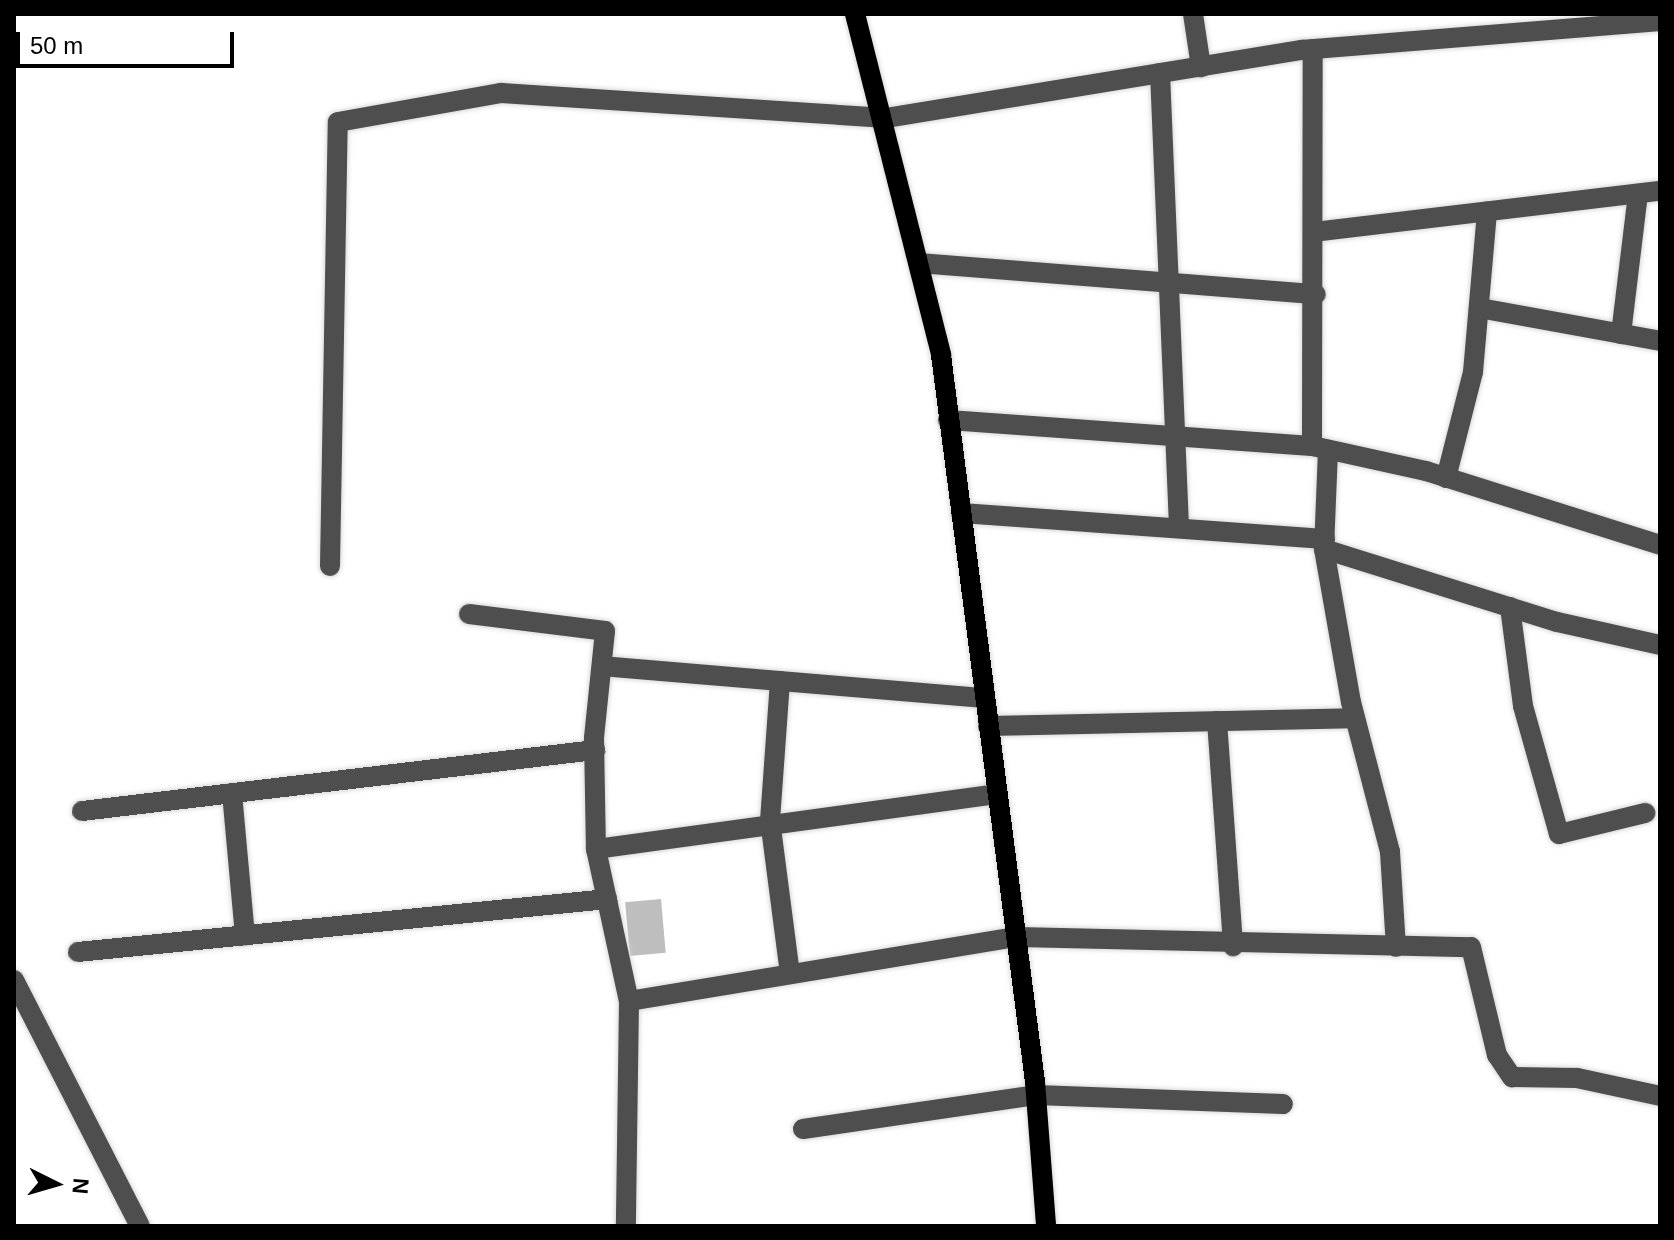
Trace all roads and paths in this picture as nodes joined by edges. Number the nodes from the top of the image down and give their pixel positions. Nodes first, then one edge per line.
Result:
1 (855, 14) edge
2 (1193, 14) edge
3 (1660, 21) edge
4 (1313, 49) junction
5 (1201, 67) junction
6 (1160, 73) junction
7 (886, 118) junction
8 (1660, 191) edge
9 (1638, 194) junction
10 (1487, 212) junction
11 (1314, 232) junction
12 (919, 263) junction
13 (1169, 281) junction
14 (1316, 294) junction
15 (1479, 308) junction
16 (1621, 334) junction
17 (1660, 341) edge
18 (948, 420) junction
19 (1176, 432) junction
20 (1320, 448) junction
21 (1446, 478) junction
22 (961, 513) junction
23 (1179, 527) junction
24 (1325, 544) junction
25 (1660, 545) edge
26 (330, 566) dead end
27 (1510, 607) junction
28 (469, 614) dead end
29 (1660, 645) edge
30 (602, 666) junction
31 (780, 681) junction
32 (984, 698) junction
33 (1355, 718) junction
34 (1217, 721) junction
35 (988, 726) junction
36 (595, 750) junction
37 (232, 793) junction
38 (997, 794) junction
39 (82, 811) dead end
40 (1645, 813) dead end
41 (770, 820) junction
42 (596, 849) junction
43 (607, 899) junction
44 (245, 935) junction
45 (1016, 937) junction
46 (1233, 946) junction
47 (1396, 947) junction
48 (78, 952) dead end
49 (790, 974) junction
50 (14, 980) edge
51 (629, 1001) junction
52 (1036, 1095) junction
53 (1660, 1096) edge
54 (1283, 1104) dead end
55 (803, 1129) dead end
56 (140, 1226) edge
57 (626, 1226) edge
58 (1046, 1226) edge

1 - 7 main road
2 - 5 street
3 - 4 street
4 - 5 street
4 - 11 street
5 - 6 street
6 - 7 street
6 - 13 street
7 - 12 main road
7 - 26 street
8 - 9 street
9 - 10 street
9 - 16 street
10 - 11 street
10 - 15 street
11 - 14 street
12 - 13 street
12 - 18 main road
13 - 14 street
13 - 19 street
14 - 20 street
15 - 16 street
15 - 21 street
16 - 17 street
18 - 19 street
18 - 22 main road
19 - 20 street
19 - 23 street
20 - 21 street
20 - 24 street
21 - 25 street
22 - 23 street
22 - 32 main road
23 - 24 street
24 - 27 street
24 - 33 street
27 - 29 street
27 - 40 street
28 - 30 street
30 - 31 street
30 - 36 street
31 - 32 street
31 - 41 street
32 - 35 main road
33 - 34 street
33 - 47 street
34 - 35 street
34 - 46 street
35 - 38 main road
36 - 37 street
36 - 42 street
37 - 39 street
37 - 44 street
38 - 41 street
38 - 45 main road
41 - 42 street
41 - 49 street
42 - 43 street
43 - 44 street
43 - 51 street
44 - 48 street
45 - 46 street
45 - 49 street
45 - 52 main road
46 - 47 street
47 - 53 street
49 - 51 street
50 - 56 street
51 - 57 street
52 - 54 street
52 - 55 street
52 - 58 main road

